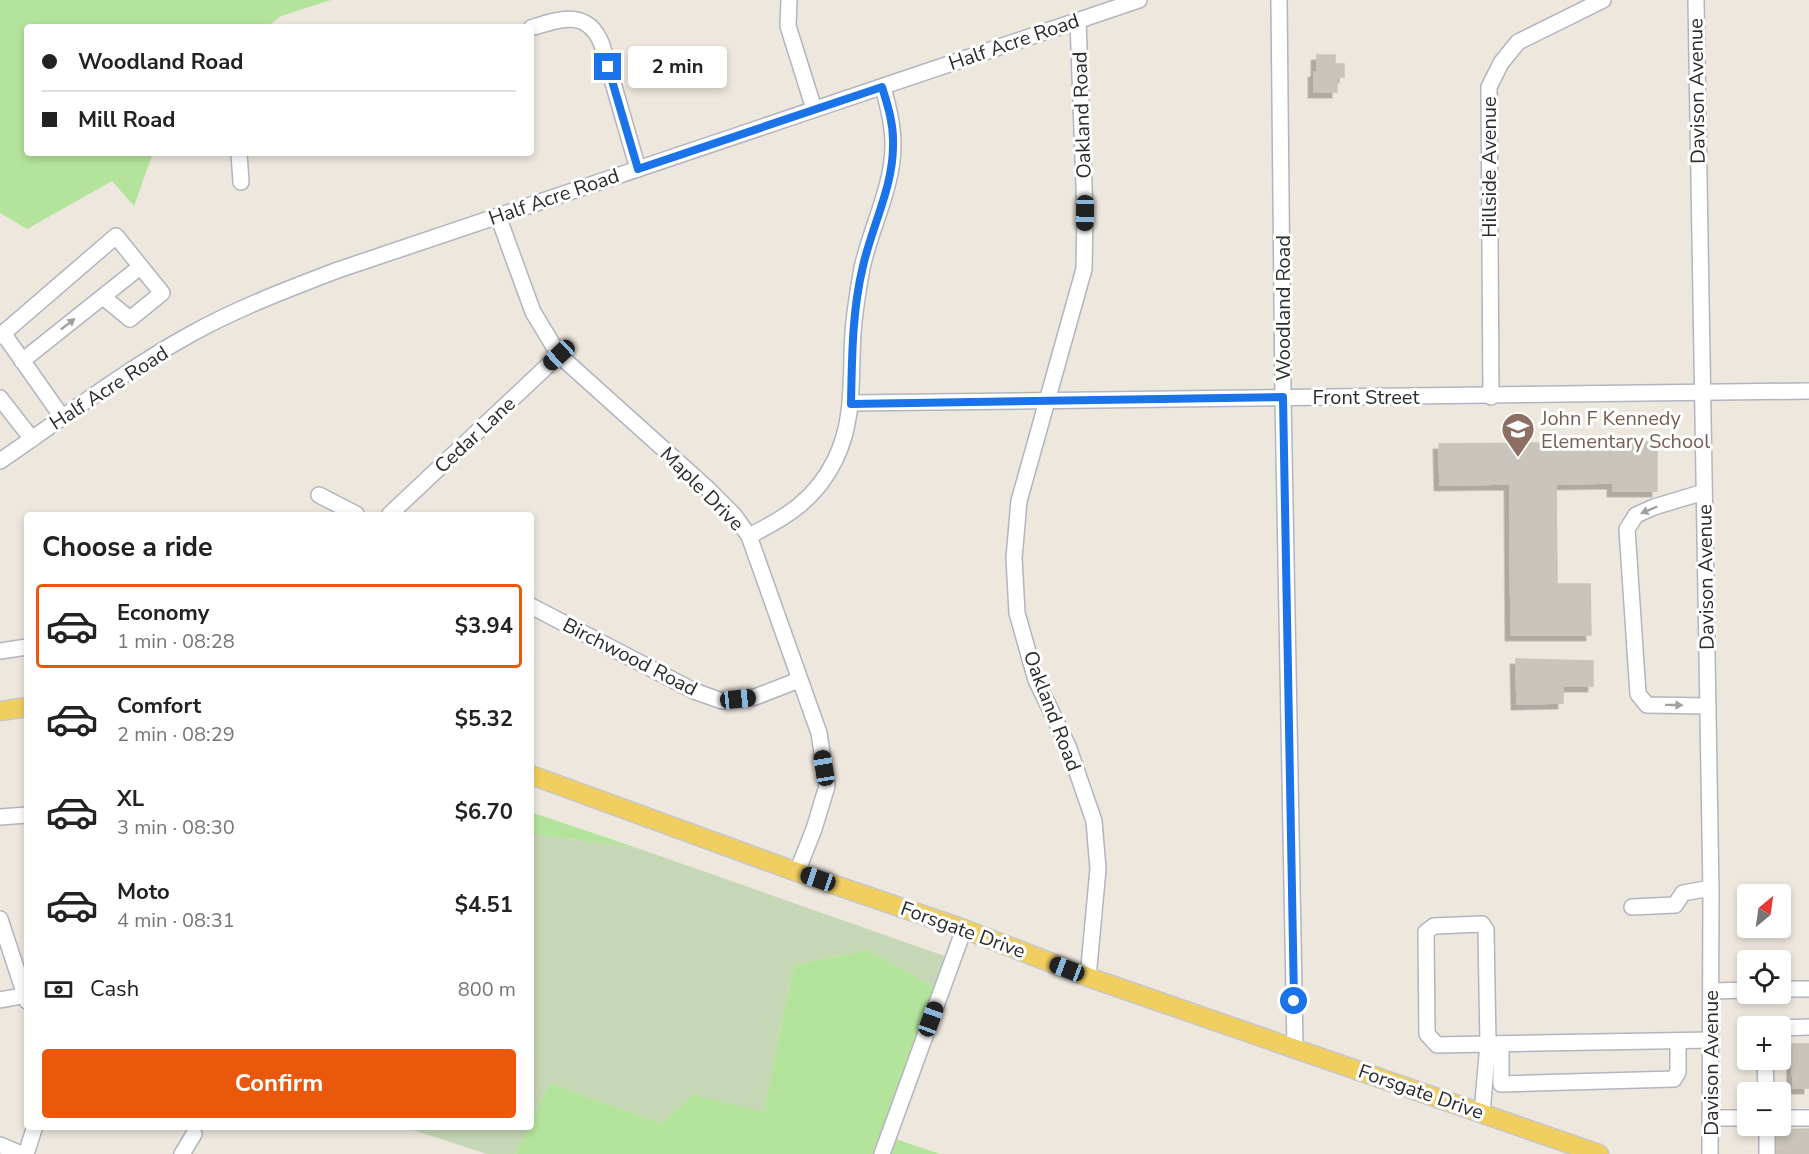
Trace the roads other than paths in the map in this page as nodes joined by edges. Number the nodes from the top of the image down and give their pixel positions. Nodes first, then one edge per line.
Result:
1 (789, 0) edge
2 (1139, 0) edge
3 (1279, 0) edge
4 (1603, 0) edge
5 (1696, 0) edge
6 (1078, 21) junction
7 (534, 27) edge
8 (882, 87) junction
9 (814, 109) junction
10 (239, 156) edge
11 (638, 169) junction
12 (241, 182) dead end
13 (498, 216) junction
14 (140, 267) junction
15 (103, 297) junction
16 (2, 335) edge
17 (559, 355) junction
18 (22, 361) junction
19 (1809, 391) edge
20 (1703, 394) junction
21 (1283, 397) junction
22 (1491, 397) junction
23 (0, 398) edge
24 (1046, 401) junction
25 (851, 404) junction
26 (62, 417) junction
27 (32, 440) junction
28 (0, 461) edge
29 (1704, 492) junction
30 (319, 495) dead end
31 (352, 512) edge
32 (392, 512) edge
33 (749, 536) junction
34 (534, 608) edge
35 (24, 647) edge
36 (0, 651) edge
37 (800, 680) junction
38 (1708, 706) junction
39 (24, 707) edge
40 (0, 711) edge
41 (534, 776) edge
42 (24, 815) edge
43 (0, 817) edge
44 (797, 872) junction
45 (1711, 888) junction
46 (1632, 908) dead end
47 (0, 919) edge
48 (964, 929) junction
49 (1088, 976) junction
50 (1791, 989) edge
51 (1809, 989) edge
52 (1737, 990) edge
53 (24, 991) edge
54 (1712, 991) junction
55 (24, 997) edge
56 (0, 1000) edge
57 (1809, 1027) edge
58 (1791, 1028) edge
59 (1711, 1040) junction
60 (1678, 1041) junction
61 (1494, 1044) junction
62 (1295, 1047) junction
63 (1482, 1113) junction
64 (1710, 1118) junction
65 (1737, 1118) edge
66 (1791, 1118) edge
67 (1809, 1118) edge
68 (33, 1130) edge
69 (194, 1134) dead end
70 (1767, 1136) edge
71 (0, 1146) edge
72 (24, 1154) edge
73 (182, 1154) edge
74 (882, 1154) edge
75 (1599, 1154) edge
76 (1710, 1154) edge
77 (1767, 1154) edge

1 - 9 street
2 - 6 street, Half Acre Road
3 - 21 street, Woodland Road
4 - 22 street, Hillside Avenue
5 - 20 street, Davison Avenue
6 - 8 street, Half Acre Road
6 - 24 street, Oakland Road
7 - 11 street
8 - 9 street, Half Acre Road
8 - 25 street
9 - 11 street, Half Acre Road
10 - 12 street
11 - 13 street, Half Acre Road
13 - 17 street, Maple Drive
13 - 26 street, Half Acre Road
14 - 15 street
14 - 15 street
14 - 16 street
18 -> 15 street
16 - 18 street
17 - 32 street, Cedar Lane
17 - 33 street, Maple Drive
18 - 26 street
19 - 20 street, Front Street
20 - 22 street, Front Street
20 - 29 street, Davison Avenue
21 - 22 street, Front Street
21 - 24 street, Front Street
21 - 62 street, Woodland Road
23 - 27 street
24 - 25 street, Front Street
24 - 49 street, Oakland Road
25 - 33 street
26 - 27 street, Half Acre Road
27 - 28 street, Half Acre Road
29 - 38 street, Davison Avenue
29 -> 38 street
30 - 31 street
33 - 37 street, Maple Drive
34 - 37 street, Birchwood Road
35 - 36 street
37 - 44 street, Maple Drive
38 - 45 street, Davison Avenue
39 - 40 main road
41 - 44 main road, Forsgate Drive
42 - 43 street
44 - 48 main road, Forsgate Drive
45 - 46 street
45 - 54 street, Davison Avenue
47 - 53 street
48 - 49 main road, Forsgate Drive
48 - 74 street
49 - 62 main road, Forsgate Drive
50 - 51 street
52 - 54 street
54 - 59 street, Davison Avenue
55 - 56 street
57 - 58 street
59 - 60 street
59 - 64 street, Davison Avenue
60 - 61 street
60 - 61 street
61 - 61 street
61 - 63 street
62 - 63 main road, Forsgate Drive
63 - 75 main road, Forsgate Drive
64 - 65 street
64 - 76 street, Davison Avenue
66 - 67 street
68 - 72 street
69 - 73 street
70 - 77 street
71 - 72 street

